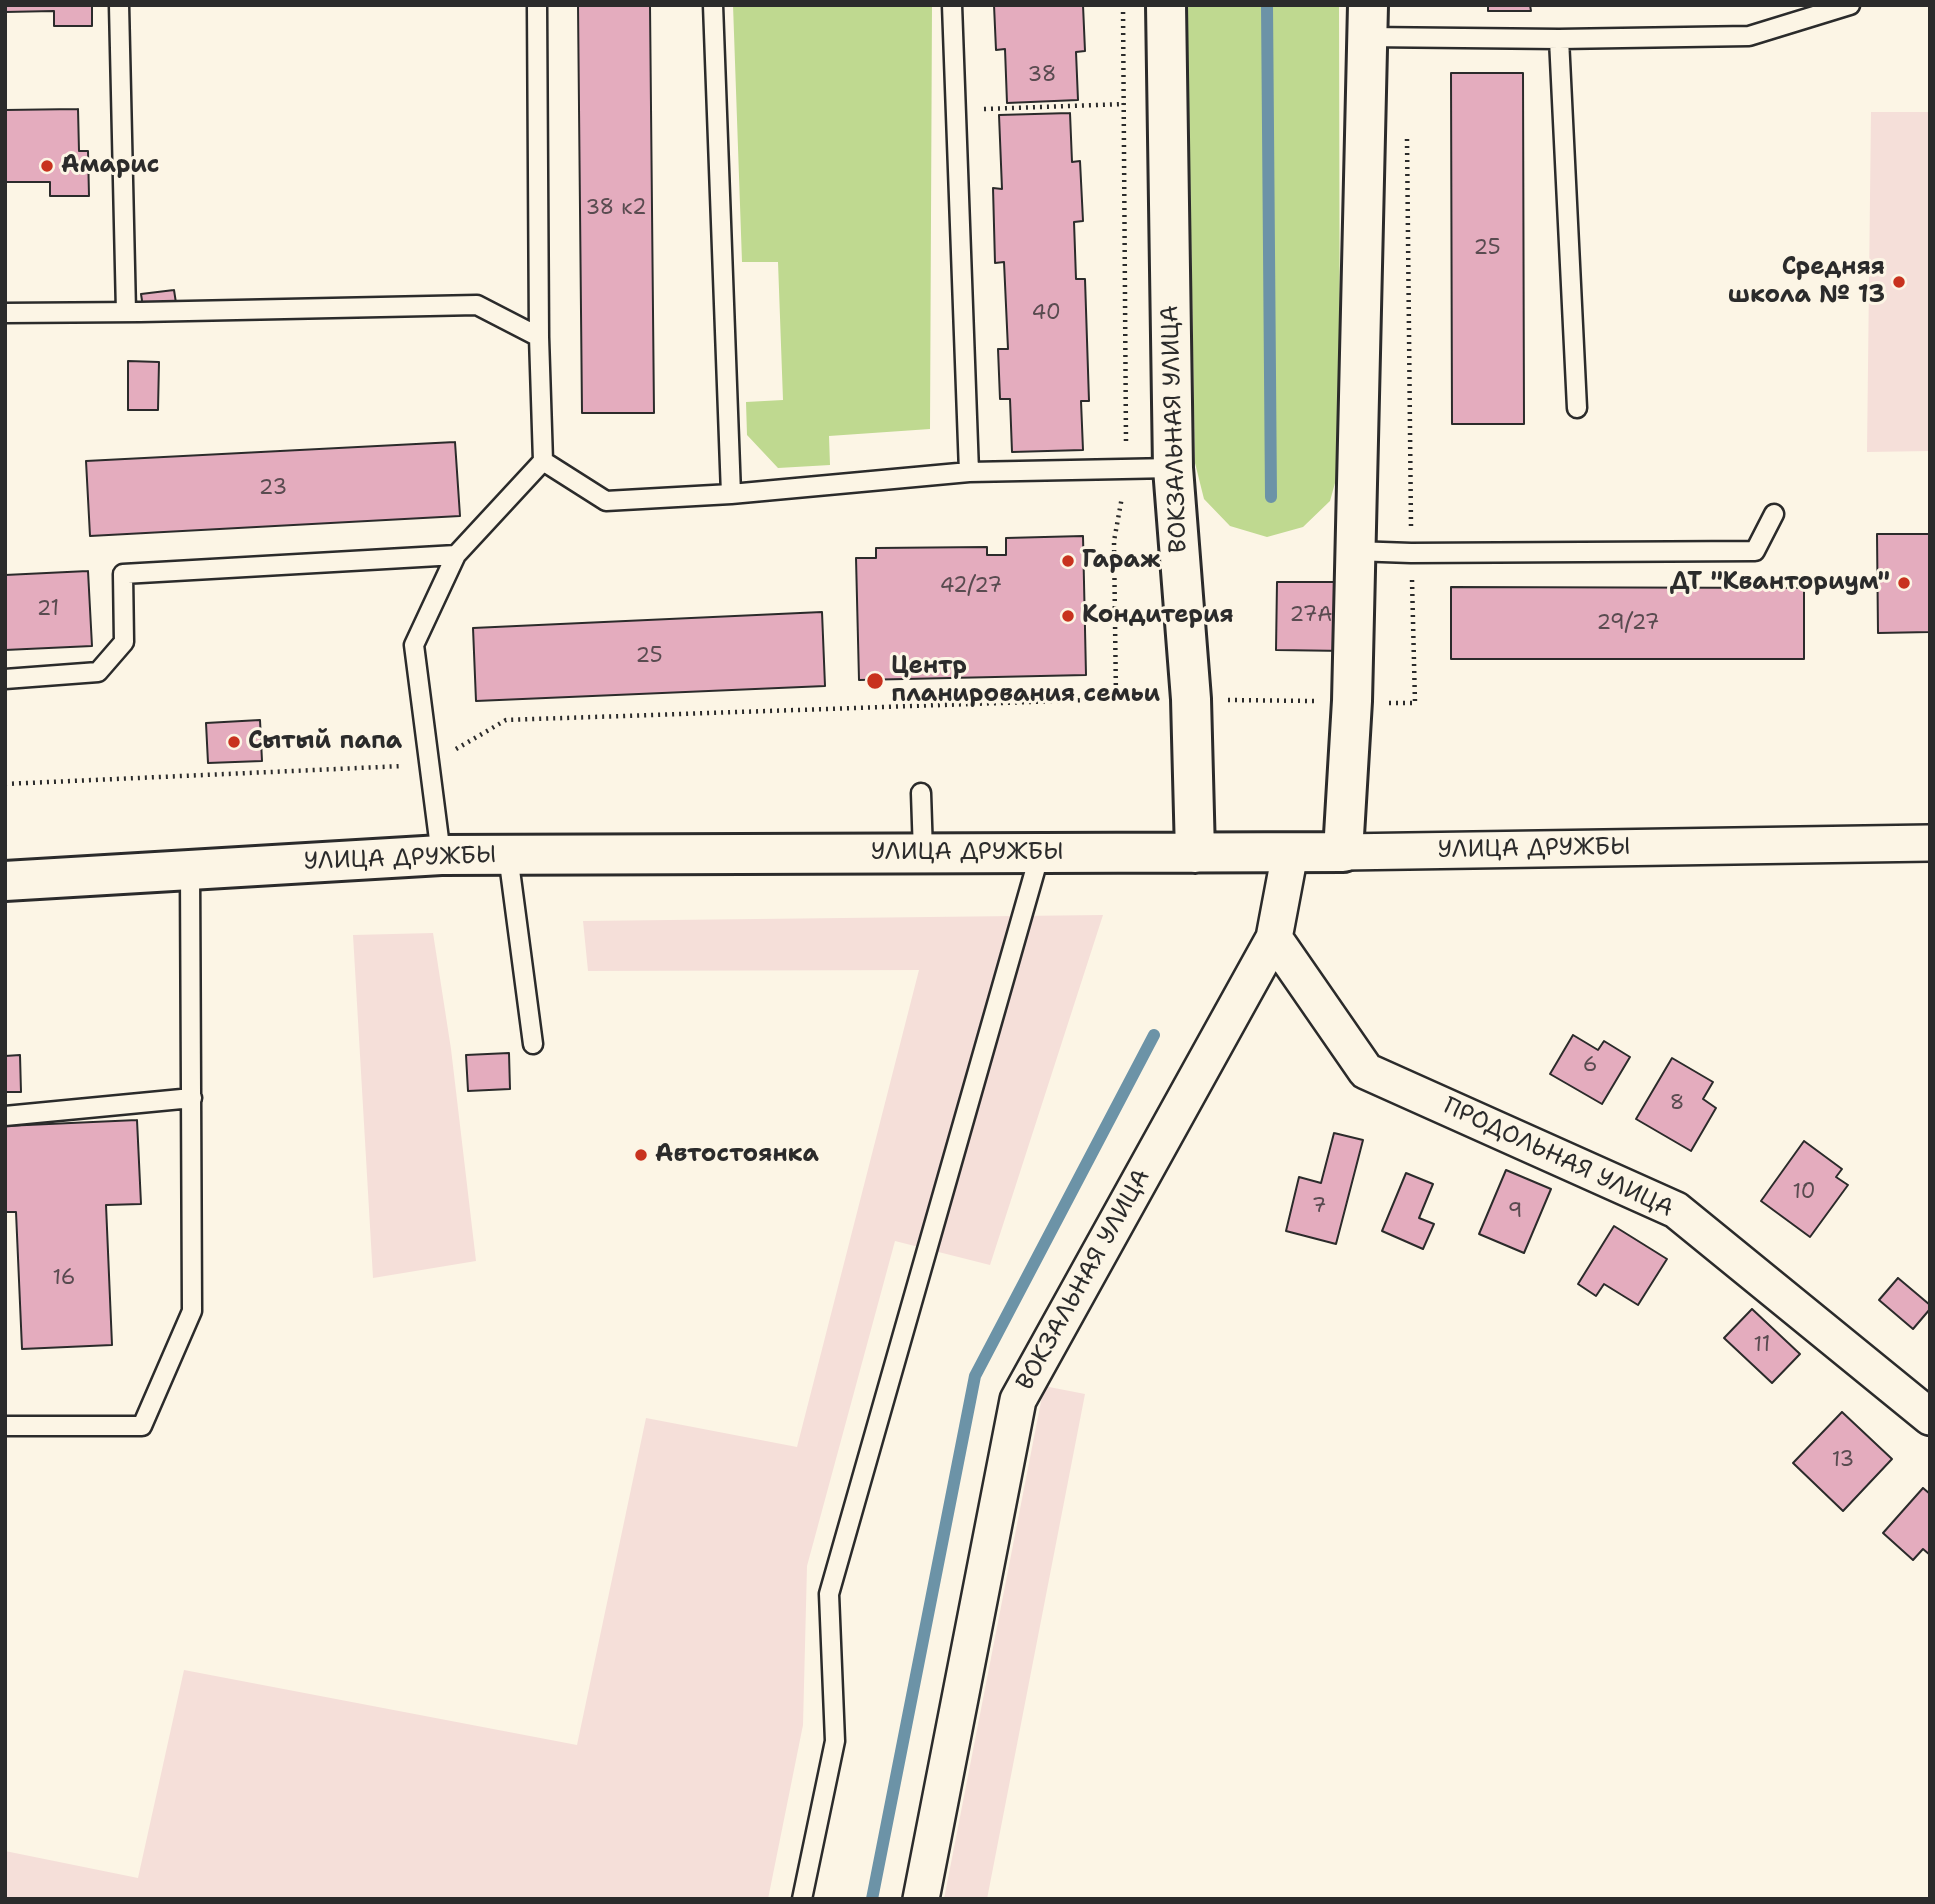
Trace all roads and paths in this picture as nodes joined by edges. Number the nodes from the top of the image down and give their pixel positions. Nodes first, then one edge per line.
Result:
1 (119, 5) edge
2 (537, 5) edge
3 (713, 5) edge
4 (952, 5) edge
5 (1123, 5) edge
6 (1166, 5) edge
7 (1850, 5) edge
8 (1367, 21) edge
9 (1559, 39) junction
10 (1124, 104) junction
11 (956, 111) junction
12 (1407, 134) dead end
13 (5, 313) edge
14 (126, 313) junction
15 (539, 337) junction
16 (1577, 408) dead end
17 (543, 461) junction
18 (1173, 468) junction
19 (1126, 469) junction
20 (969, 472) junction
21 (731, 494) junction
22 (1774, 514) dead end
23 (1354, 551) junction
24 (1411, 553) junction
25 (456, 555) junction
26 (5, 679) edge
27 (1116, 698) junction
28 (1191, 699) junction
29 (1352, 701) junction
30 (429, 765) junction
31 (5, 784) edge
32 (921, 793) dead end
33 (1930, 842) edge
34 (1343, 852) junction
35 (923, 853) junction
36 (1040, 853) junction
37 (1195, 853) junction
38 (1290, 853) junction
39 (441, 855) junction
40 (508, 855) junction
41 (190, 870) junction
42 (5, 881) edge
43 (1274, 938) junction
44 (533, 1044) dead end
45 (192, 1098) junction
46 (5, 1116) edge
47 (1930, 1417) edge
48 (5, 1426) edge
49 (802, 1899) edge
50 (921, 1899) edge

1 - 14 lane
2 - 15 lane
3 - 21 lane
4 - 11 lane
5 - 10 path
6 - 18 street, ВОКЗАЛЬНАЯ УЛИЦА
7 - 9 lane
8 - 9 lane
8 - 23 street
9 - 16 lane
10 - 11 path
10 - 19 path
11 - 20 lane
12 - 24 path
13 - 14 lane
14 - 15 lane
15 - 17 lane
17 - 21 lane
17 - 25 lane
18 - 19 lane
18 - 28 street, ВОКЗАЛЬНАЯ УЛИЦА
19 - 20 lane
19 - 27 path
20 - 21 lane
22 - 24 lane
23 - 24 lane
23 - 29 street
24 - 29 path
25 - 26 lane
25 - 30 lane
27 - 28 path
27 - 30 path
28 - 29 path
28 - 37 street, ВОКЗАЛЬНАЯ УЛИЦА
29 - 34 street
30 - 31 path
30 - 39 lane
32 - 35 lane
33 - 34 street, УЛИЦА ДРУЖБЫ
34 - 38 street, УЛИЦА ДРУЖБЫ
35 - 36 street, УЛИЦА ДРУЖБЫ
35 - 40 street, УЛИЦА ДРУЖБЫ
36 - 37 street, УЛИЦА ДРУЖБЫ
36 - 49 lane
37 - 38 street, УЛИЦА ДРУЖБЫ
38 - 43 street, ВОКЗАЛЬНАЯ УЛИЦА
39 - 40 street, УЛИЦА ДРУЖБЫ
39 - 41 street, УЛИЦА ДРУЖБЫ
40 - 44 lane
41 - 42 street, УЛИЦА ДРУЖБЫ
41 - 45 lane
43 - 47 street, ПРОДОЛЬНАЯ УЛИЦА
43 - 50 street, ВОКЗАЛЬНАЯ УЛИЦА
45 - 46 lane
45 - 48 lane

